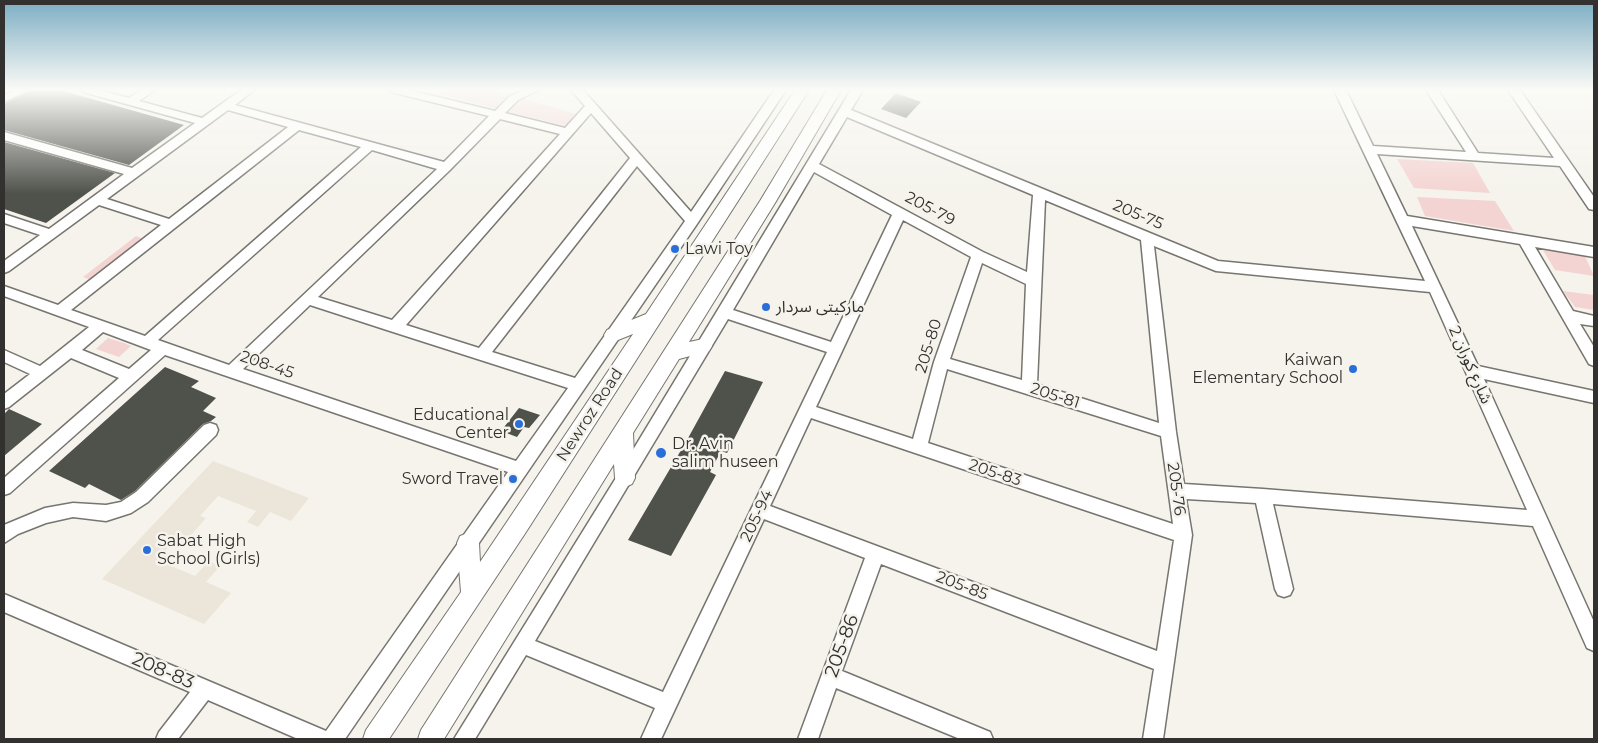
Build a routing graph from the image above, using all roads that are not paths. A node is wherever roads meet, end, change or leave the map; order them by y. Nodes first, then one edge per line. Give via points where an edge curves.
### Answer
1 (199, 125) edge
2 (292, 125) edge
3 (487, 125) edge
4 (539, 125) edge
5 (574, 125) edge
6 (608, 125) edge
7 (757, 125) edge
8 (779, 125) edge
9 (813, 125) edge
10 (835, 125) edge
11 (876, 125) edge
12 (1357, 125) edge
13 (1454, 125) edge
14 (1538, 125) edge
15 (297, 126) junction
16 (568, 132) junction
17 (4, 136) edge
18 (370, 146) junction
19 (1370, 150) junction
20 (1475, 157) junction
21 (637, 158) junction
22 (1564, 162) junction
23 (812, 166) junction
24 (446, 167) junction
25 (134, 173) junction
26 (1039, 192) junction
27 (1590, 193) edge
28 (98, 200) junction
29 (1594, 206) edge
30 (900, 212) junction
31 (4, 218) edge
32 (1403, 220) junction
33 (692, 221) junction
34 (171, 224) junction
35 (51, 234) junction
36 (1147, 238) junction
37 (1524, 241) junction
38 (1594, 252) edge
39 (978, 255) junction
40 (4, 268) edge
41 (1032, 281) junction
42 (1435, 287) junction
43 (8, 297) edge
44 (308, 299) junction
45 (60, 311) junction
46 (723, 312) junction
47 (1569, 316) junction
48 (654, 318) junction
49 (1594, 321) edge
50 (101, 326) junction
51 (394, 327) junction
52 (613, 335) junction
53 (147, 342) junction
54 (702, 346) junction
55 (163, 348) junction
56 (836, 348) junction
57 (70, 351) junction
58 (673, 353) junction
59 (482, 354) junction
60 (4, 356) edge
61 (1594, 360) edge
62 (941, 362) junction
63 (232, 371) junction
64 (1472, 371) junction
65 (42, 373) junction
66 (131, 376) junction
67 (578, 385) junction
68 (1029, 388) junction
69 (1594, 397) edge
70 (4, 403) edge
71 (807, 410) junction
72 (210, 430) dead end
73 (1168, 432) junction
74 (623, 433) junction
75 (919, 448) junction
76 (519, 469) junction
77 (625, 478) junction
78 (4, 488) edge
79 (1176, 491) junction
80 (1262, 496) junction
81 (760, 510) junction
82 (1539, 519) junction
83 (4, 535) edge
84 (1183, 535) junction
85 (468, 543) junction
86 (876, 553) junction
87 (1284, 589) dead end
88 (472, 594) junction
89 (4, 603) edge
90 (1594, 642) edge
91 (523, 645) junction
92 (1164, 663) junction
93 (831, 676) junction
94 (205, 689) junction
95 (668, 704) junction
96 (166, 739) edge
97 (322, 739) edge
98 (333, 739) edge
99 (375, 739) edge
100 (430, 739) edge
101 (464, 739) edge
102 (651, 739) edge
103 (808, 739) edge
104 (983, 739) edge
105 (1153, 739) edge

1 - 25 street
2 - 15 street
3 - 24 street
4 - 16 street
5 - 16 street
6 - 21 street
7 - 33 street
8 - 48 main road, Newroz Road
9 - 58 main road
10 - 23 street
11 - 26 street, 205-75
12 - 19 street, شارع كوران 2
13 - 20 street
14 - 22 street
15 - 18 street
15 - 34 street
16 - 51 street
17 - 25 street
18 - 24 street
18 - 53 street
19 - 20 street
19 - 32 street, شارع كوران 2
20 - 22 street
21 - 33 street
21 - 59 street
22 - 27 street
23 - 30 street, 205-79
23 - 46 street
24 - 44 street
25 - 28 street
26 - 36 street, 205-75
26 - 41 street
27 - 29 street
28 - 34 street
28 - 35 street
30 - 39 street, 205-79
30 - 56 street, 205-94
31 - 35 street
32 - 37 street
32 - 42 street, شارع كوران 2
33 - 52 street
34 - 45 street
35 - 40 street
36 - 42 street, 205-75 via 1216,266
36 - 73 street, 205-76
37 - 38 street
37 - 47 street
39 - 41 street, 205-79
39 - 62 street, 205-80
41 - 68 street
42 - 64 street, شارع كوران 2
43 - 45 street, 208-45
44 - 51 street
44 - 63 street
45 - 50 street, 208-45
46 - 54 street
46 - 56 street
47 - 49 street
47 - 61 street
48 - 52 main road
48 - 88 main road, Newroz Road
50 - 53 street, 208-45
50 - 57 street
51 - 59 street
52 - 67 street
53 - 55 street, 208-45
54 - 58 main road
54 - 77 street
55 - 63 street, 208-45
55 - 66 street
56 - 71 street, 205-94
57 - 65 street
57 - 66 street
58 - 74 main road
59 - 67 street
60 - 65 street
62 - 68 street, 205-81
62 - 75 street, 205-80
63 - 76 street, 208-45
64 - 69 street
64 - 82 street, شارع كوران 2
65 - 70 street
66 - 78 street
67 - 76 street
68 - 73 street, 205-81
71 - 75 street, 205-83
71 - 81 street, 205-94
72 - 83 street via 142,496 125,508 106,513 73,510 54,514
73 - 79 street, 205-76
74 - 77 main road
74 - 100 main road
75 - 84 street, 205-83
76 - 85 street
77 - 91 street
79 - 80 street
79 - 84 street, 205-76
80 - 82 street
80 - 87 street
81 - 86 street, 205-85
81 - 95 street, 205-94
82 - 90 street, شارع كوران 2
84 - 92 street, 205-76
85 - 88 main road
85 - 98 street
86 - 92 street, 205-85
86 - 93 street, 205-86
88 - 99 main road, Newroz Road
89 - 94 street, 208-83
91 - 95 street
91 - 101 street
92 - 105 street, 205-76
93 - 103 street, 205-86
93 - 104 street
94 - 96 street
94 - 97 street, 208-83
95 - 102 street, 205-94

